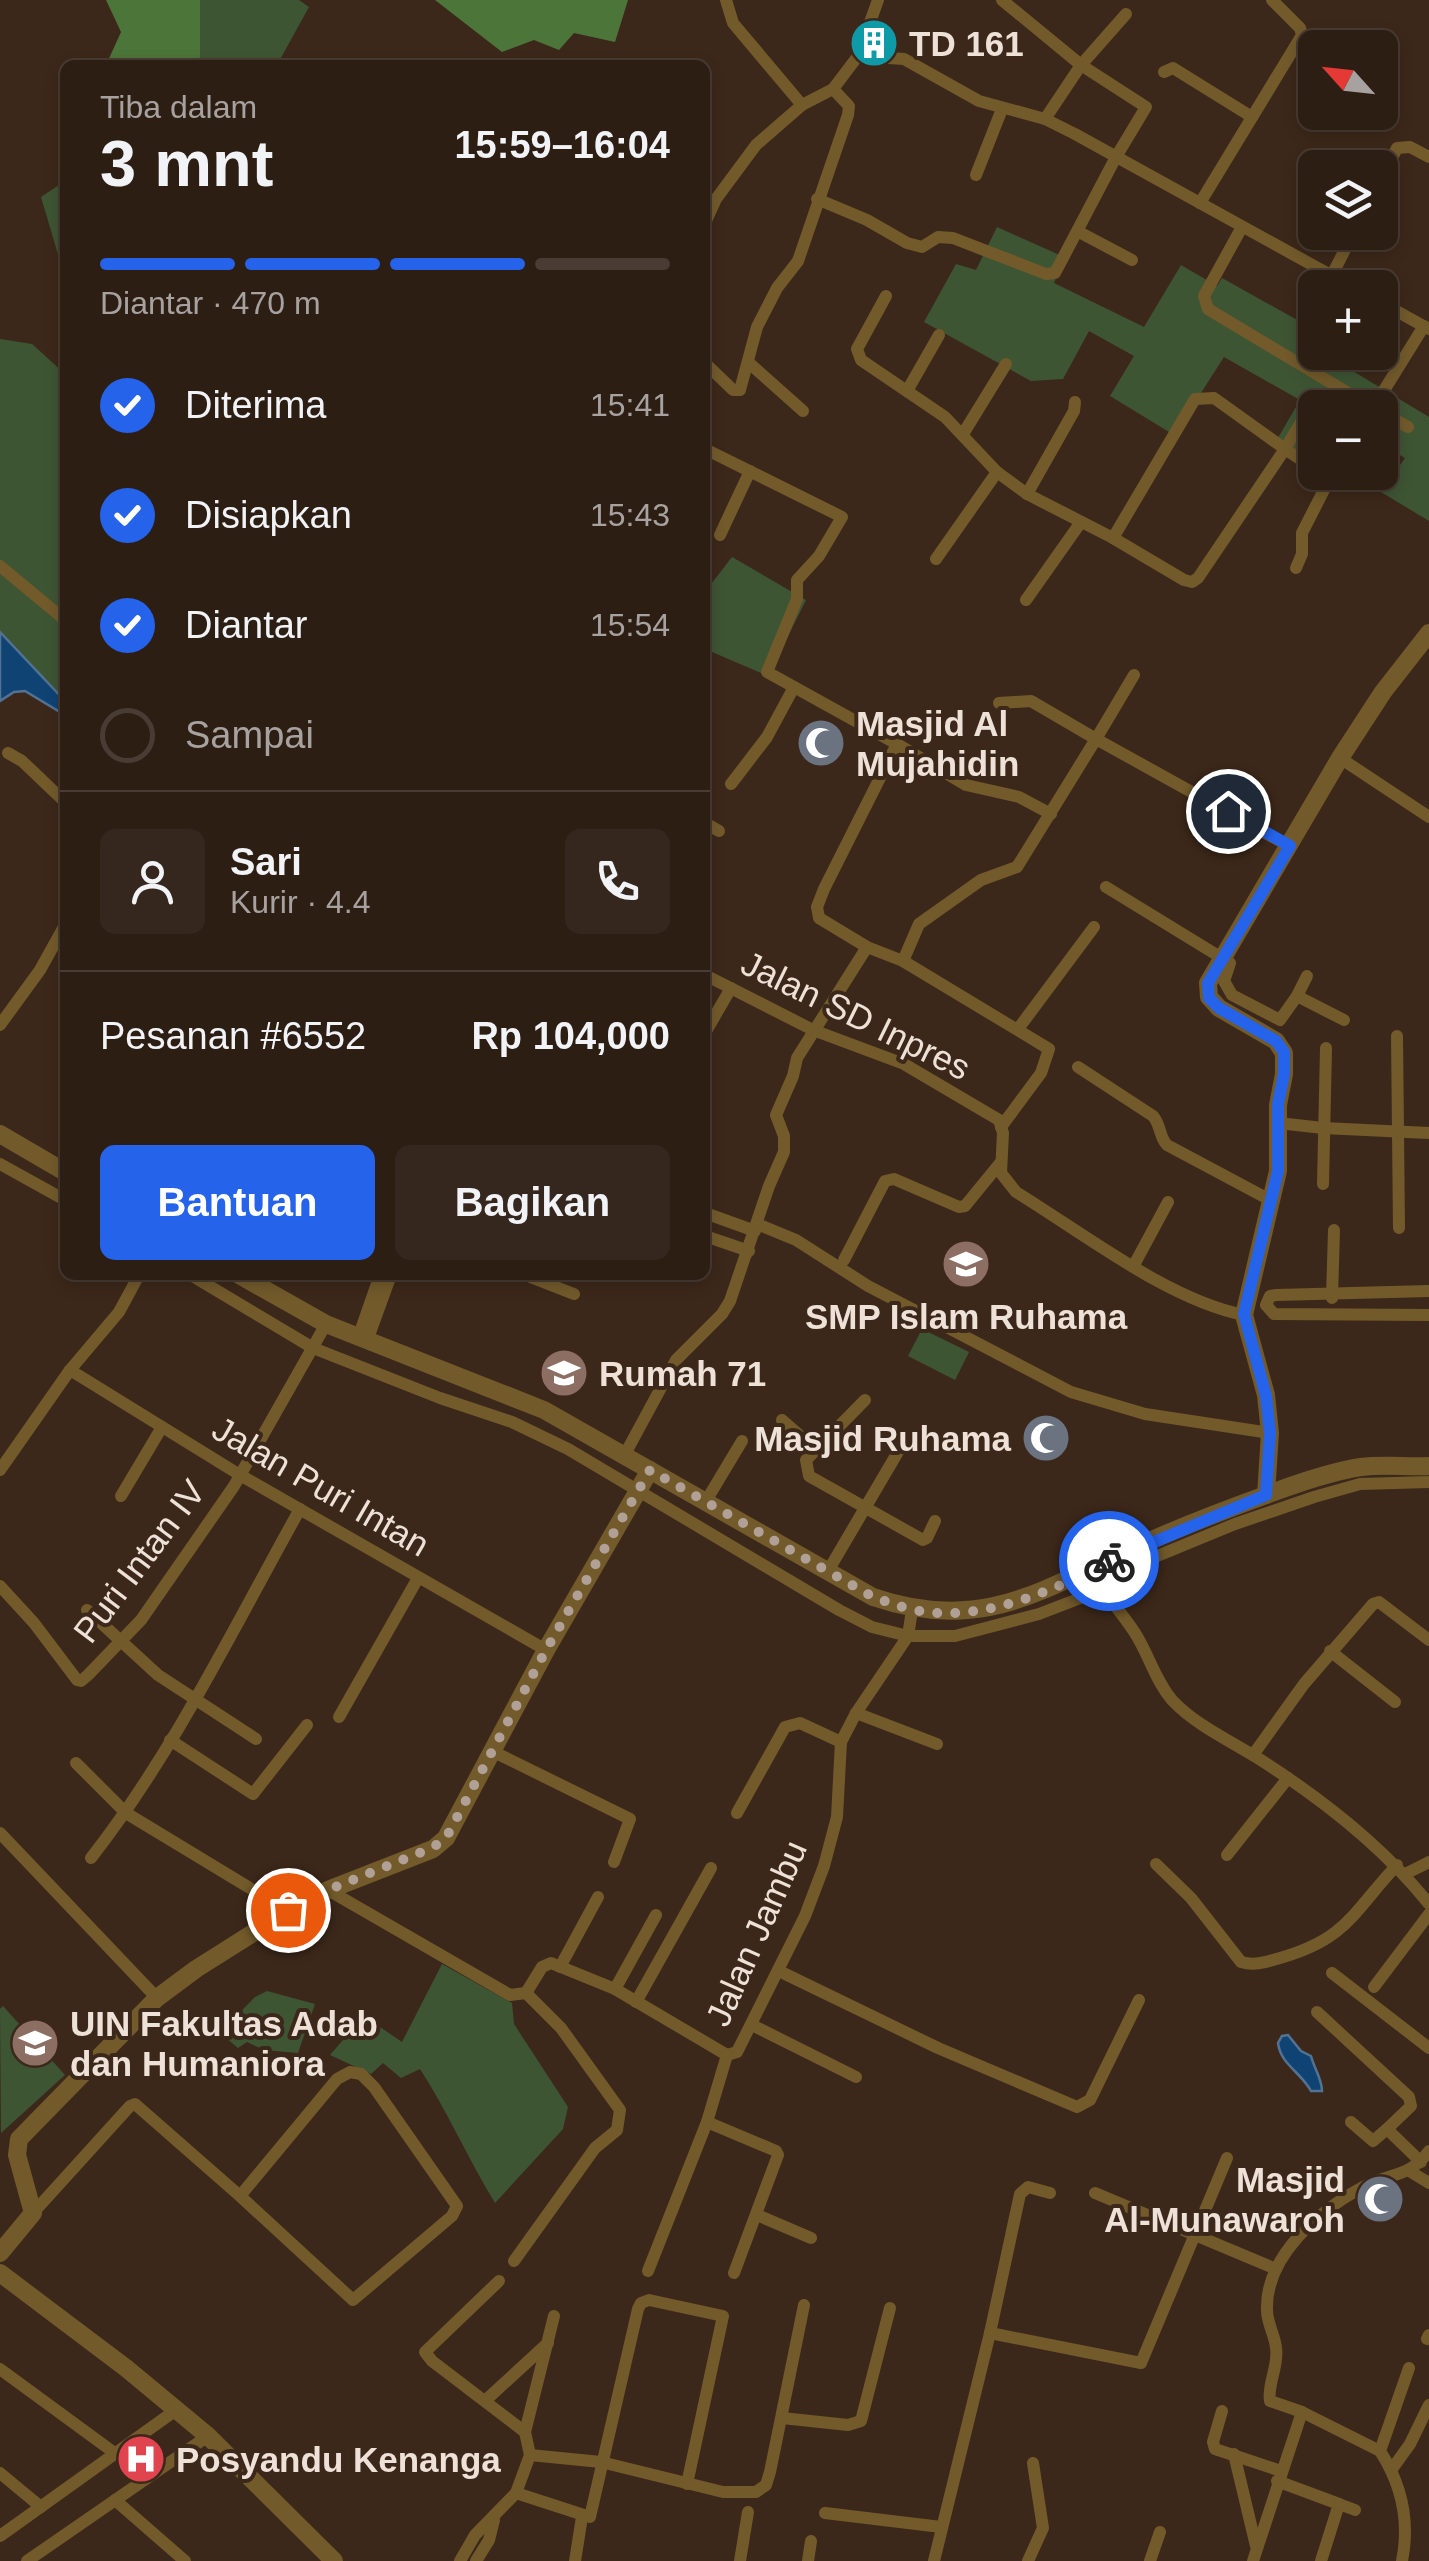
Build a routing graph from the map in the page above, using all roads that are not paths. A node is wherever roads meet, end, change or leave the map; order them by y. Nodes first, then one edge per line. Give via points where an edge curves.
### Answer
1 (726, 0) edge
2 (878, 0) edge
3 (1002, 0) edge
4 (1272, 0) edge
5 (1126, 14) dead end
6 (858, 56) junction
7 (1081, 65) junction
8 (1164, 72) dead end
9 (833, 89) junction
10 (802, 106) junction
11 (1002, 109) junction
12 (1252, 116) junction
13 (1045, 119) junction
14 (1397, 150) edge
15 (1116, 157) junction
16 (1429, 157) edge
17 (976, 174) dead end
18 (710, 194) edge
19 (716, 199) junction
20 (817, 199) junction
21 (1200, 204) junction
22 (710, 212) edge
23 (1242, 227) junction
24 (1079, 232) junction
25 (1132, 260) dead end
26 (1323, 270) edge
27 (886, 296) dead end
28 (1398, 312) edge
29 (1426, 327) edge
30 (939, 335) dead end
31 (748, 362) junction
32 (1006, 364) dead end
33 (710, 367) edge
34 (1345, 390) edge
35 (1386, 390) edge
36 (908, 391) junction
37 (1075, 402) dead end
38 (804, 411) dead end
39 (1398, 421) edge
40 (1408, 427) dead end
41 (1298, 428) edge
42 (962, 434) junction
43 (1284, 448) junction
44 (710, 451) edge
45 (1298, 457) edge
46 (750, 471) junction
47 (997, 472) junction
48 (1318, 490) edge
49 (1027, 494) junction
50 (1082, 522) junction
51 (720, 536) dead end
52 (1113, 538) junction
53 (936, 560) dead end
54 (0, 566) edge
55 (1296, 568) dead end
56 (1026, 600) dead end
57 (60, 616) edge
58 (1429, 633) edge
59 (1134, 675) dead end
60 (794, 687) junction
61 (999, 703) dead end
62 (1096, 739) junction
63 (898, 744) junction
64 (8, 754) dead end
65 (1340, 758) junction
66 (731, 784) dead end
67 (60, 797) edge
68 (1050, 814) junction
69 (1429, 816) edge
70 (710, 826) edge
71 (719, 831) dead end
72 (1290, 846) junction
73 (1106, 886) dead end
74 (1094, 927) dead end
75 (60, 934) edge
76 (867, 947) junction
77 (1221, 957) junction
78 (903, 960) junction
79 (1307, 976) dead end
80 (710, 977) edge
81 (731, 988) junction
82 (1296, 996) junction
83 (1344, 1020) dead end
84 (710, 1024) edge
85 (0, 1025) edge
86 (813, 1030) junction
87 (1018, 1030) junction
88 (1397, 1036) dead end
89 (1326, 1048) dead end
90 (1078, 1067) dead end
91 (1278, 1123) junction
92 (1001, 1128) junction
93 (1323, 1128) junction
94 (1398, 1132) junction
95 (1429, 1133) edge
96 (0, 1134) edge
97 (1002, 1160) junction
98 (0, 1164) edge
99 (60, 1169) edge
100 (1322, 1184) dead end
101 (60, 1197) edge
102 (1272, 1201) junction
103 (1168, 1202) dead end
104 (710, 1214) edge
105 (756, 1228) junction
106 (1399, 1228) dead end
107 (1334, 1230) dead end
108 (710, 1238) edge
109 (749, 1250) junction
110 (844, 1260) dead end
111 (1134, 1265) junction
112 (136, 1280) edge
113 (199, 1280) edge
114 (244, 1280) edge
115 (246, 1280) edge
116 (384, 1280) edge
117 (539, 1280) edge
118 (1429, 1291) edge
119 (1332, 1293) junction
120 (574, 1294) dead end
121 (240, 1304) junction
122 (1244, 1314) junction
123 (1332, 1314) junction
124 (1429, 1315) edge
125 (326, 1324) junction
126 (362, 1339) junction
127 (313, 1348) junction
128 (70, 1370) junction
129 (449, 1376) junction
130 (440, 1398) junction
131 (866, 1400) dead end
132 (782, 1420) dead end
133 (162, 1427) junction
134 (1270, 1433) junction
135 (905, 1440) dead end
136 (742, 1441) dead end
137 (815, 1449) junction
138 (624, 1456) junction
139 (1429, 1466) edge
140 (0, 1470) edge
141 (240, 1474) junction
142 (644, 1481) junction
143 (1429, 1482) edge
144 (1266, 1495) junction
145 (121, 1496) dead end
146 (706, 1501) junction
147 (300, 1509) junction
148 (865, 1510) junction
149 (934, 1521) dead end
150 (828, 1572) junction
151 (418, 1578) junction
152 (1097, 1580) junction
153 (0, 1586) edge
154 (87, 1610) dead end
155 (955, 1612) junction
156 (910, 1624) junction
157 (955, 1636) junction
158 (1429, 1640) edge
159 (121, 1641) junction
160 (546, 1650) junction
161 (1330, 1651) junction
162 (194, 1699) junction
163 (1395, 1702) dead end
164 (856, 1713) junction
165 (339, 1716) dead end
166 (307, 1725) dead end
167 (256, 1738) dead end
168 (170, 1740) junction
169 (841, 1742) junction
170 (937, 1744) dead end
171 (494, 1752) junction
172 (1253, 1754) junction
173 (76, 1763) dead end
174 (1288, 1778) junction
175 (737, 1813) dead end
176 (126, 1814) junction
177 (0, 1833) edge
178 (1227, 1855) dead end
179 (91, 1858) dead end
180 (614, 1862) dead end
181 (1429, 1862) edge
182 (1156, 1864) dead end
183 (710, 1868) dead end
184 (1401, 1869) junction
185 (328, 1890) junction
186 (598, 1897) dead end
187 (1429, 1904) edge
188 (288, 1910) junction
189 (1429, 1914) edge
190 (656, 1915) dead end
191 (560, 1967) junction
192 (779, 1971) junction
193 (1332, 1973) dead end
194 (1374, 1987) dead end
195 (615, 1990) junction
196 (526, 1994) junction
197 (158, 1998) junction
198 (1139, 2000) dead end
199 (636, 2002) junction
200 (1317, 2012) dead end
201 (752, 2026) junction
202 (1429, 2048) edge
203 (727, 2055) junction
204 (856, 2078) dead end
205 (706, 2122) junction
206 (1350, 2122) dead end
207 (1387, 2129) junction
208 (1227, 2158) dead end
209 (1420, 2162) edge
210 (1429, 2182) edge
211 (1050, 2193) dead end
212 (1095, 2193) dead end
213 (240, 2196) junction
214 (34, 2208) junction
215 (757, 2215) junction
216 (1197, 2235) junction
217 (812, 2238) dead end
218 (3, 2247) edge
219 (514, 2261) dead end
220 (1276, 2269) junction
221 (648, 2271) dead end
222 (0, 2273) edge
223 (734, 2273) dead end
224 (499, 2281) dead end
225 (804, 2306) dead end
226 (890, 2308) dead end
227 (554, 2316) dead end
228 (990, 2333) junction
229 (550, 2341) junction
230 (1409, 2368) dead end
231 (0, 2369) edge
232 (486, 2400) junction
233 (1429, 2405) edge
234 (176, 2410) junction
235 (1222, 2411) dead end
236 (1302, 2412) junction
237 (782, 2418) junction
238 (525, 2432) junction
239 (208, 2436) junction
240 (1380, 2451) junction
241 (116, 2454) junction
242 (1234, 2454) junction
243 (530, 2455) junction
244 (602, 2462) junction
245 (1034, 2463) dead end
246 (1392, 2469) junction
247 (0, 2473) edge
248 (1279, 2476) junction
249 (687, 2484) junction
250 (516, 2493) junction
251 (115, 2500) junction
252 (1339, 2504) junction
253 (41, 2507) junction
254 (1354, 2510) dead end
255 (748, 2512) dead end
256 (824, 2513) dead end
257 (582, 2516) junction
258 (495, 2518) junction
259 (941, 2526) junction
260 (1160, 2532) dead end
261 (0, 2536) edge
262 (811, 2541) dead end
263 (1256, 2546) junction
264 (27, 2561) edge
265 (186, 2561) edge
266 (334, 2561) edge
267 (460, 2561) edge
268 (476, 2561) edge
269 (575, 2561) edge
270 (740, 2561) edge
271 (808, 2561) edge
272 (934, 2561) edge
273 (1028, 2561) edge
274 (1150, 2561) edge
275 (1253, 2561) edge
276 (1321, 2561) edge
277 (1402, 2561) edge

1 - 10 street via 733,23
2 - 6 street
3 - 7 street
4 - 12 street via 1302,35
5 - 7 street
6 - 9 street
6 - 11 street via 904,59
7 - 13 street
7 - 15 street via 1146,107
8 - 12 street via 1173,68
9 - 10 street
9 - 20 street via 849,106
10 - 19 street via 756,144
11 - 13 street
11 - 17 street
12 - 21 street
13 - 15 street
14 - 16 street via 1410,147
15 - 21 street
15 - 24 street
18 - 19 street
19 - 22 street
20 - 24 street via 907,243 960,240 1050,275
20 - 31 street via 798,261 765,308
21 - 23 street
23 - 26 street
23 - 34 street via 1204,296 1208,308
24 - 25 street
27 - 36 street via 857,353
28 - 29 street
29 - 35 street
30 - 36 street
31 - 33 street via 738,391
31 - 38 street
32 - 42 street
36 - 42 street
37 - 49 street
39 - 40 street
41 - 43 street
42 - 47 street
43 - 45 street
43 - 52 street via 1192,582
43 - 52 street via 1214,398 1195,399
44 - 46 street
46 - 51 street
46 - 60 street via 842,517 797,580 797,599 768,666 768,673
47 - 49 street
47 - 53 street
48 - 55 street
49 - 50 street
50 - 52 street
50 - 56 street
54 - 57 street
58 - 65 street
59 - 62 street
60 - 63 street
60 - 66 street
61 - 62 street via 1032,701
62 - 68 street
62 - 72 street
63 - 68 street via 966,785 1019,797
63 - 76 street via 816,907 819,918
64 - 67 street
65 - 69 street
65 - 72 street
68 - 78 street via 1017,867 981,880 919,924
70 - 71 street
72 - 77 street
73 - 77 street
74 - 87 street
75 - 85 street
76 - 78 street
76 - 86 street
77 - 82 street via 1230,963 1224,982 1232,996 1274,1018 1284,1018
77 - 91 street via 1208,983 1209,998 1284,1052
78 - 87 street
79 - 82 street
80 - 81 street, Jalan SD Inpres
81 - 84 street
81 - 86 street, Jalan SD Inpres
82 - 83 street
86 - 92 street, Jalan SD Inpres via 904,1064 998,1120
86 - 105 street via 777,1109 784,1152
87 - 92 street via 1050,1049 1041,1073
88 - 94 street
89 - 93 street
90 - 102 street via 1153,1116 1167,1145
91 - 93 street
91 - 102 street
92 - 97 street
93 - 94 street
93 - 100 street
94 - 95 street
94 - 106 street
96 - 99 street
97 - 110 street via 965,1206 885,1182
97 - 111 street via 1001,1173 1016,1192
98 - 101 street
102 - 122 street
103 - 111 street
104 - 105 street
105 - 109 street
105 - 134 street via 796,1240 868,1286 1071,1392 1145,1414
107 - 119 street
108 - 109 street
109 - 138 street via 730,1301 676,1360
111 - 122 street via 1184,1294
112 - 128 street via 119,1312
113 - 121 street
114 - 121 street
115 - 125 street
116 - 126 street
117 - 120 street
118 - 119 street
119 - 123 street
119 - 123 street via 1270,1296 1266,1305 1274,1314
121 - 127 street
122 - 134 street
123 - 124 street
125 - 126 street
125 - 127 street, Puri Intan IV
126 - 129 street
127 - 130 street
127 - 141 street, Puri Intan IV
128 - 133 street, Jalan Puri Intan
128 - 140 street
129 - 130 street
129 - 138 street via 544,1410
130 - 142 street
131 - 137 street
132 - 137 street
133 - 141 street, Jalan Puri Intan
133 - 145 street
134 - 144 street
135 - 148 street
136 - 146 street
137 - 148 street via 806,1460 809,1476
138 - 142 street
139 - 144 street via 1361,1467
141 - 147 street, Jalan Puri Intan
141 - 159 street, Puri Intan IV
142 - 146 street
142 - 156 street via 839,1610 872,1627
142 - 160 street
143 - 152 street via 1360,1484 1314,1497
144 - 152 street via 1125,1552
146 - 150 street
147 - 151 street, Jalan Puri Intan
147 - 162 street
148 - 149 street via 923,1540
148 - 150 street
150 - 156 street
151 - 160 street, Jalan Puri Intan
151 - 165 street
152 - 155 street
152 - 157 street via 1038,1614
152 - 172 street via 1175,1703
153 - 159 street, Puri Intan IV via 81,1681
154 - 159 street
155 - 156 street
155 - 157 street
156 - 157 street
156 - 164 street, Jalan Jambu
158 - 161 street via 1376,1603
159 - 162 street
160 - 171 street
161 - 163 street
161 - 172 street
162 - 167 street
162 - 168 street
164 - 169 street, Jalan Jambu
164 - 170 street
166 - 168 street via 253,1794
168 - 176 street
169 - 175 street via 800,1723 785,1727
169 - 192 street, Jalan Jambu via 837,1817 824,1866
171 - 180 street via 630,1819
171 - 185 street via 439,1844
172 - 174 street
173 - 176 street
174 - 178 street
174 - 184 street
176 - 179 street
176 - 188 street
177 - 197 street
181 - 184 street
182 - 184 street via 1192,1898 1240,1962 1256,1964 1328,1940
183 - 199 street
184 - 187 street
185 - 188 street
185 - 196 street via 510,1995
186 - 191 street
188 - 197 street
189 - 194 street
190 - 195 street
191 - 195 street
191 - 196 street via 542,1966
192 - 198 street via 1078,2107 1090,2100
192 - 201 street, Jalan Jambu
193 - 202 street
195 - 199 street
196 - 219 street via 560,2028 622,2117
197 - 214 street via 19,2139 17,2155
199 - 203 street
200 - 207 street via 1409,2097 1411,2106
201 - 203 street, Jalan Jambu via 737,2052
201 - 204 street
203 - 205 street
205 - 215 street via 776,2151
205 - 221 street
206 - 207 street via 1373,2141
207 - 209 street
208 - 216 street
209 - 210 street
209 - 220 street via 1340,2200 1310,2224
211 - 228 street via 1028,2187 1020,2194
212 - 216 street
213 - 213 street via 337,2079 350,2072 374,2087 457,2206 353,2300
213 - 214 street via 135,2104
214 - 218 street
215 - 217 street
215 - 223 street
216 - 220 street
216 - 228 street via 1141,2363
220 - 236 street via 1266,2311 1276,2346 1268,2397
222 - 234 street
224 - 232 street via 425,2352
225 - 237 street
226 - 237 street via 861,2421
227 - 229 street
228 - 259 street
229 - 232 street
229 - 238 street
230 - 240 street
231 - 241 street
232 - 238 street
233 - 246 street
234 - 239 street
234 - 241 street
235 - 242 street via 1213,2444
236 - 240 street
236 - 248 street
237 - 249 street via 766,2485 756,2492
238 - 243 street
239 - 251 street
239 - 266 street
240 - 246 street
241 - 253 street
242 - 248 street
242 - 263 street
243 - 244 street
243 - 250 street
244 - 249 street
244 - 249 street via 641,2303 718,2313 724,2322
244 - 257 street via 591,2515
245 - 273 street via 1043,2528
246 - 277 street via 1408,2528
247 - 253 street
248 - 252 street
248 - 263 street
250 - 257 street
250 - 258 street
251 - 264 street
251 - 265 street
252 - 254 street
252 - 276 street
253 - 261 street
255 - 270 street
256 - 259 street
257 - 269 street
258 - 267 street
258 - 268 street
259 - 272 street
260 - 274 street
262 - 271 street
263 - 275 street

